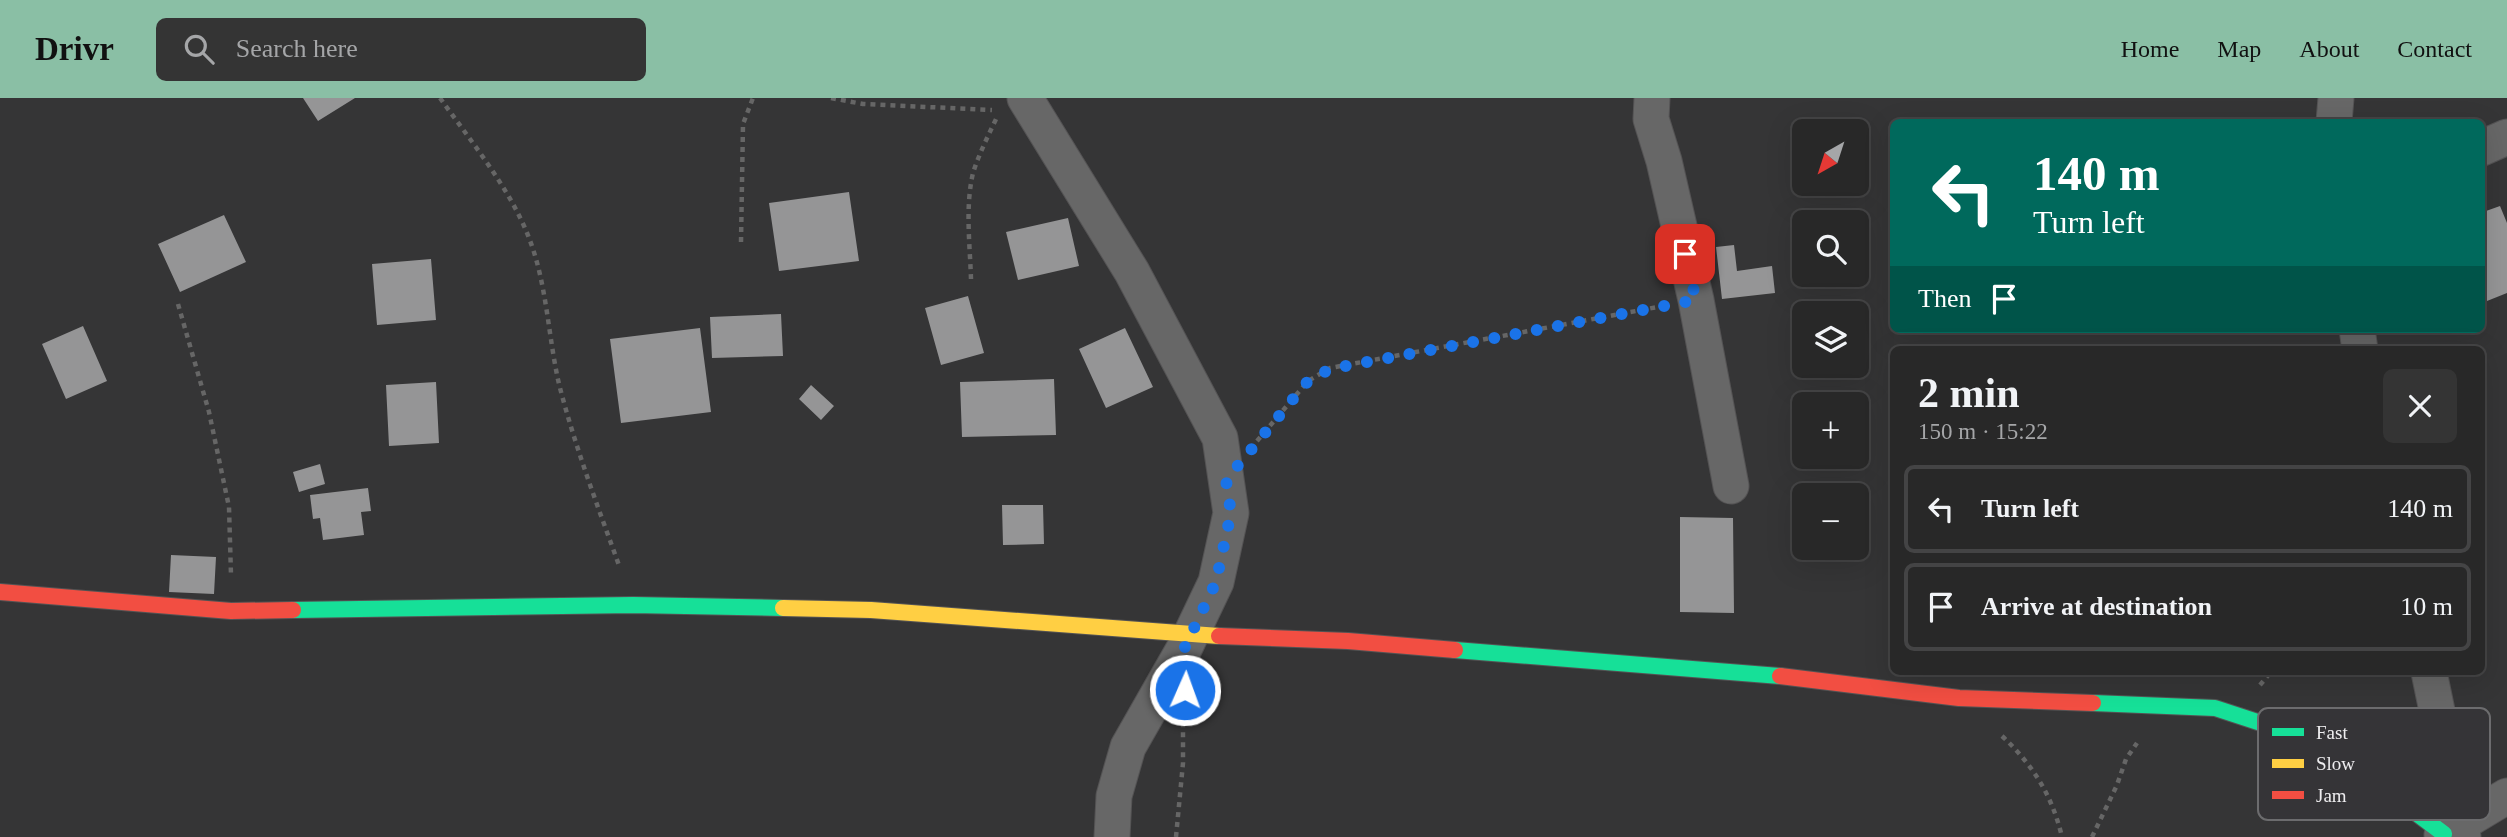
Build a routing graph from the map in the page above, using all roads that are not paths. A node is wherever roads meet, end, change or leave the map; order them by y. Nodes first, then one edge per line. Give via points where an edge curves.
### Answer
1 (1025, 98) edge
2 (1652, 98) edge
3 (2336, 98) edge
4 (2334, 119) edge
5 (2507, 137) edge
6 (2485, 147) edge
7 (1731, 486) dead end
8 (0, 592) edge
9 (1191, 635) junction
10 (2429, 675) edge
11 (2434, 708) edge
12 (2258, 722) edge
13 (2507, 796) edge
14 (2490, 807) edge
15 (2432, 820) edge
16 (2471, 820) edge
17 (2452, 833) edge
18 (1112, 837) edge

1 - 9 street via 1145,295 1220,438 1231,513 1216,582
2 - 7 street via 1651,120 1696,300
3 - 4 street
5 - 6 street
8 - 9 street via 231,611 633,605 871,610
9 - 12 street via 1348,641 1777,676 1959,698 2215,708
9 - 18 street via 1128,747 1114,796
10 - 11 street
13 - 14 street
15 - 17 street
16 - 17 street

